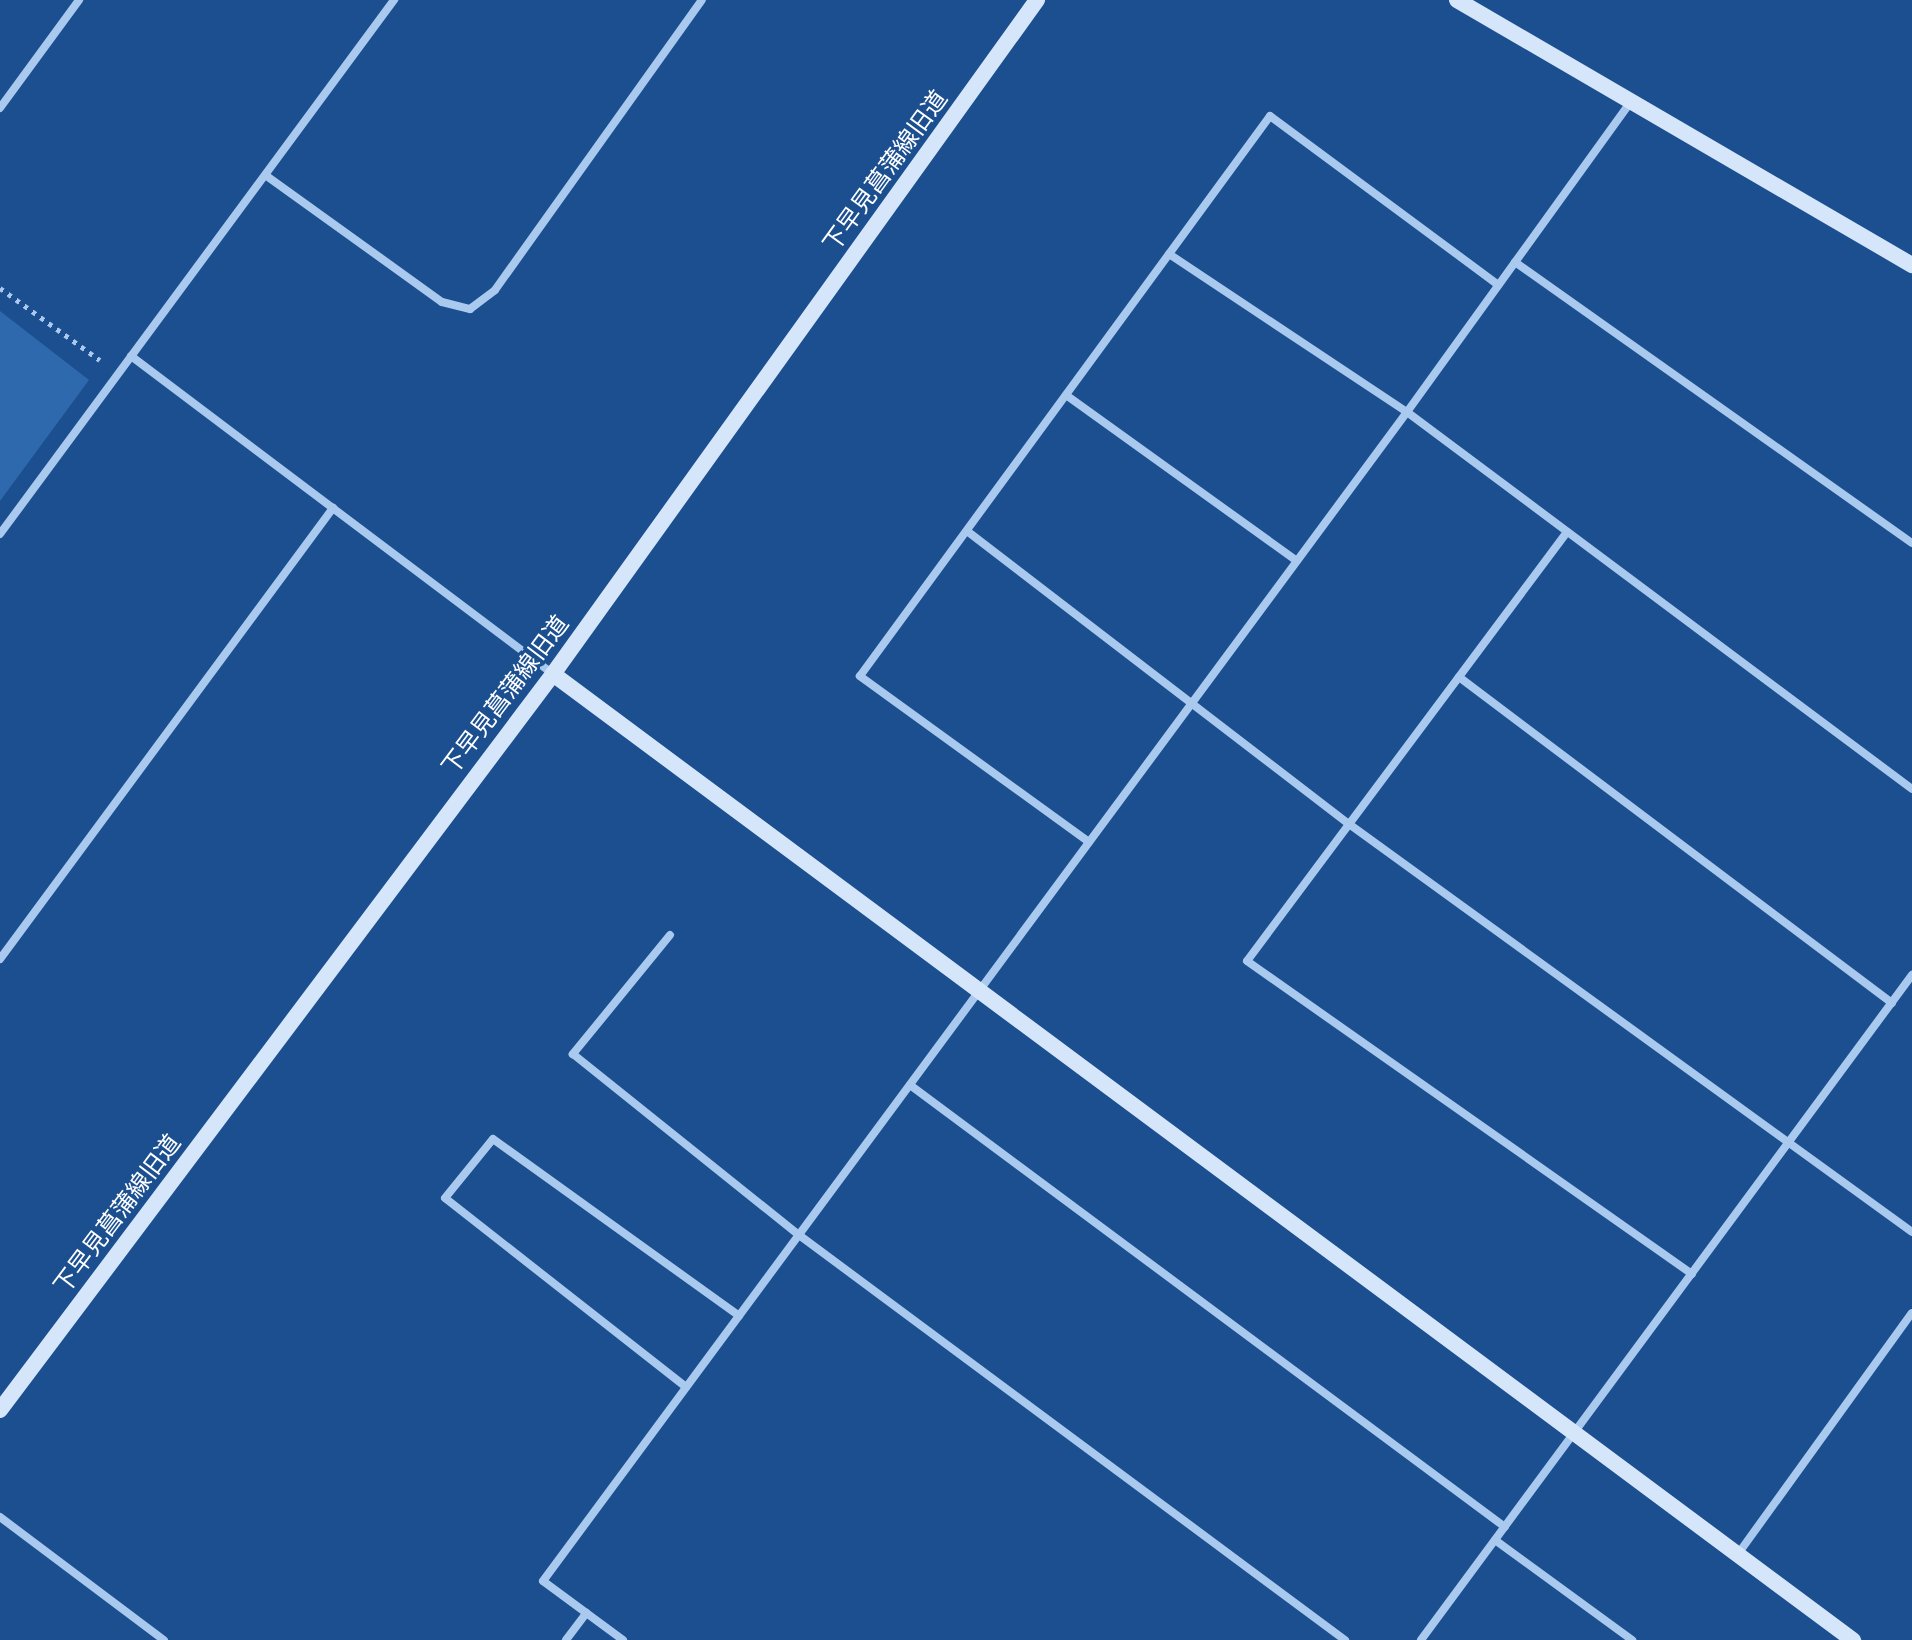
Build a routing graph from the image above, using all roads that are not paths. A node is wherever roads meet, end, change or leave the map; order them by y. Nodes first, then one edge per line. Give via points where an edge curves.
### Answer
1 (79, 0) edge
2 (394, 0) edge
3 (702, 0) edge
4 (1037, 0) edge
5 (1457, 0) edge
6 (1631, 101) junction
7 (0, 108) edge
8 (268, 177) junction
9 (1169, 254) junction
10 (1515, 262) junction
11 (1912, 265) edge
12 (1498, 285) junction
13 (131, 356) junction
14 (1066, 395) junction
15 (1407, 412) junction
16 (333, 508) junction
17 (967, 531) junction
18 (1567, 532) junction
19 (0, 534) edge
20 (1912, 543) edge
21 (1297, 561) junction
22 (553, 674) junction
23 (1459, 677) junction
24 (1192, 704) junction
25 (1912, 789) edge
26 (1349, 824) junction
27 (1089, 842) junction
28 (670, 935) dead end
29 (0, 959) edge
30 (1912, 975) edge
31 (977, 995) junction
32 (1892, 1003) junction
33 (910, 1085) junction
34 (1790, 1142) junction
35 (1912, 1232) edge
36 (799, 1235) junction
37 (1692, 1274) junction
38 (1912, 1313) edge
39 (739, 1316) junction
40 (686, 1387) junction
41 (0, 1410) edge
42 (1575, 1433) junction
43 (0, 1517) edge
44 (1505, 1527) junction
45 (1495, 1540) junction
46 (1738, 1554) junction
47 (586, 1613) junction
48 (164, 1640) edge
49 (566, 1640) edge
50 (623, 1640) edge
51 (1345, 1640) edge
52 (1421, 1640) edge
53 (1632, 1640) edge
54 (1853, 1640) edge

1 - 7 street
2 - 8 street
3 - 8 street via 495,290 470,309 442,302
4 - 22 street, 下早見菖蒲線旧道
5 - 6 street
6 - 10 street
6 - 11 street
8 - 13 street
9 - 12 street via 1270,116
9 - 14 street
9 - 15 street
10 - 12 street
10 - 20 street
12 - 15 street
13 - 16 street
13 - 19 street
14 - 17 street
14 - 21 street
15 - 18 street
15 - 21 street
16 - 22 street
16 - 29 street
17 - 24 street
17 - 27 street via 860,676
18 - 23 street
18 - 25 street
21 - 24 street
22 - 31 street
22 - 41 street, 下早見菖蒲線旧道
23 - 26 street
23 - 32 street
24 - 26 street
24 - 27 street
26 - 34 street
26 - 37 street via 1247,961
27 - 31 street
28 - 36 street via 573,1054
30 - 32 street
31 - 33 street
31 - 42 street
32 - 34 street
33 - 36 street
33 - 44 street
34 - 35 street
34 - 37 street
36 - 39 street
36 - 51 street
37 - 42 street
38 - 46 street
39 - 40 street
39 - 40 street via 493,1139 445,1198
40 - 47 street via 543,1581
42 - 44 street
42 - 46 street
43 - 48 street
44 - 45 street
45 - 52 street
45 - 53 street
46 - 54 street
47 - 49 street
47 - 50 street

